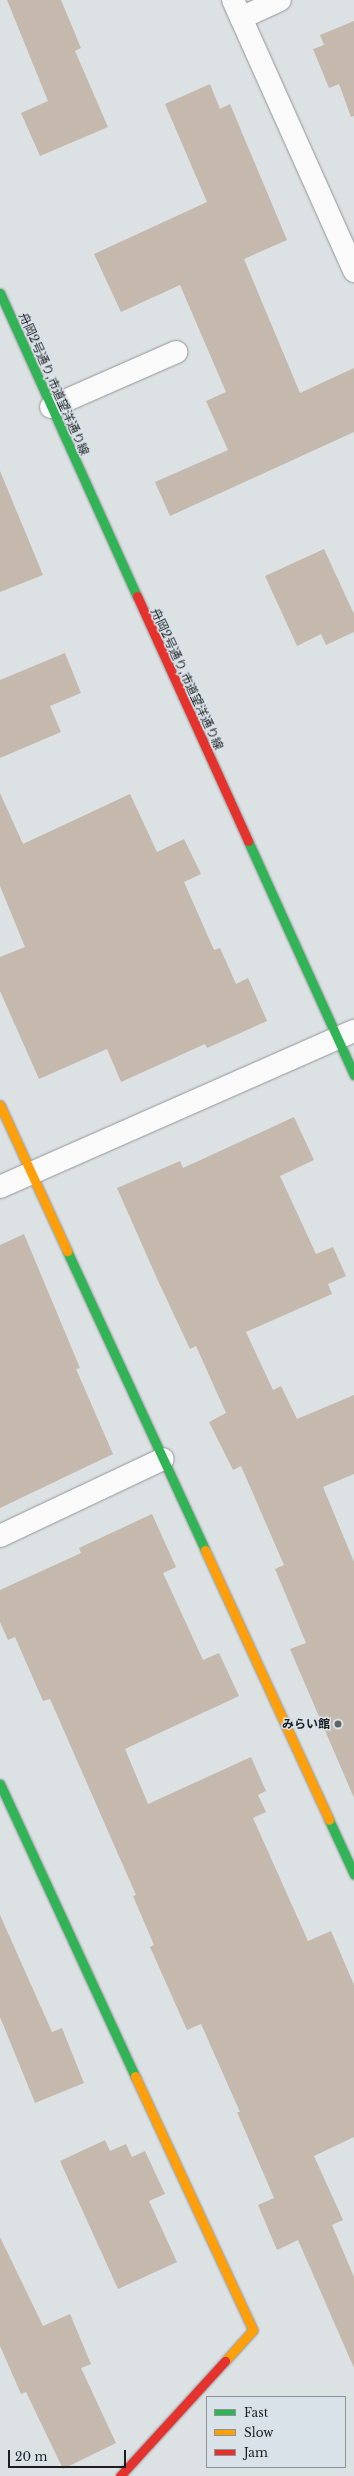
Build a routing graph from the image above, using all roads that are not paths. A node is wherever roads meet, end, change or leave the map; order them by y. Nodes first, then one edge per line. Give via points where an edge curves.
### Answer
1 (280, 0) edge
2 (237, 9) edge
3 (354, 271) edge
4 (0, 293) edge
5 (176, 352) dead end
6 (51, 408) junction
7 (346, 1035) edge
8 (354, 1075) edge
9 (0, 1105) edge
10 (31, 1173) junction
11 (0, 1187) edge
12 (163, 1459) junction
13 (0, 1536) edge
14 (0, 1784) edge
15 (353, 1868) edge
16 (120, 2476) edge

1 - 2 street
2 - 3 street
4 - 6 street, 舟岡2号通り,市道望洋通り線
5 - 6 street
6 - 7 street, 舟岡2号通り,市道望洋通り線
7 - 8 street, 舟岡2号通り,市道望洋通り線
7 - 10 street
9 - 10 street
10 - 11 street
10 - 12 street
12 - 13 street
12 - 15 street
14 - 16 street via 254,2330

